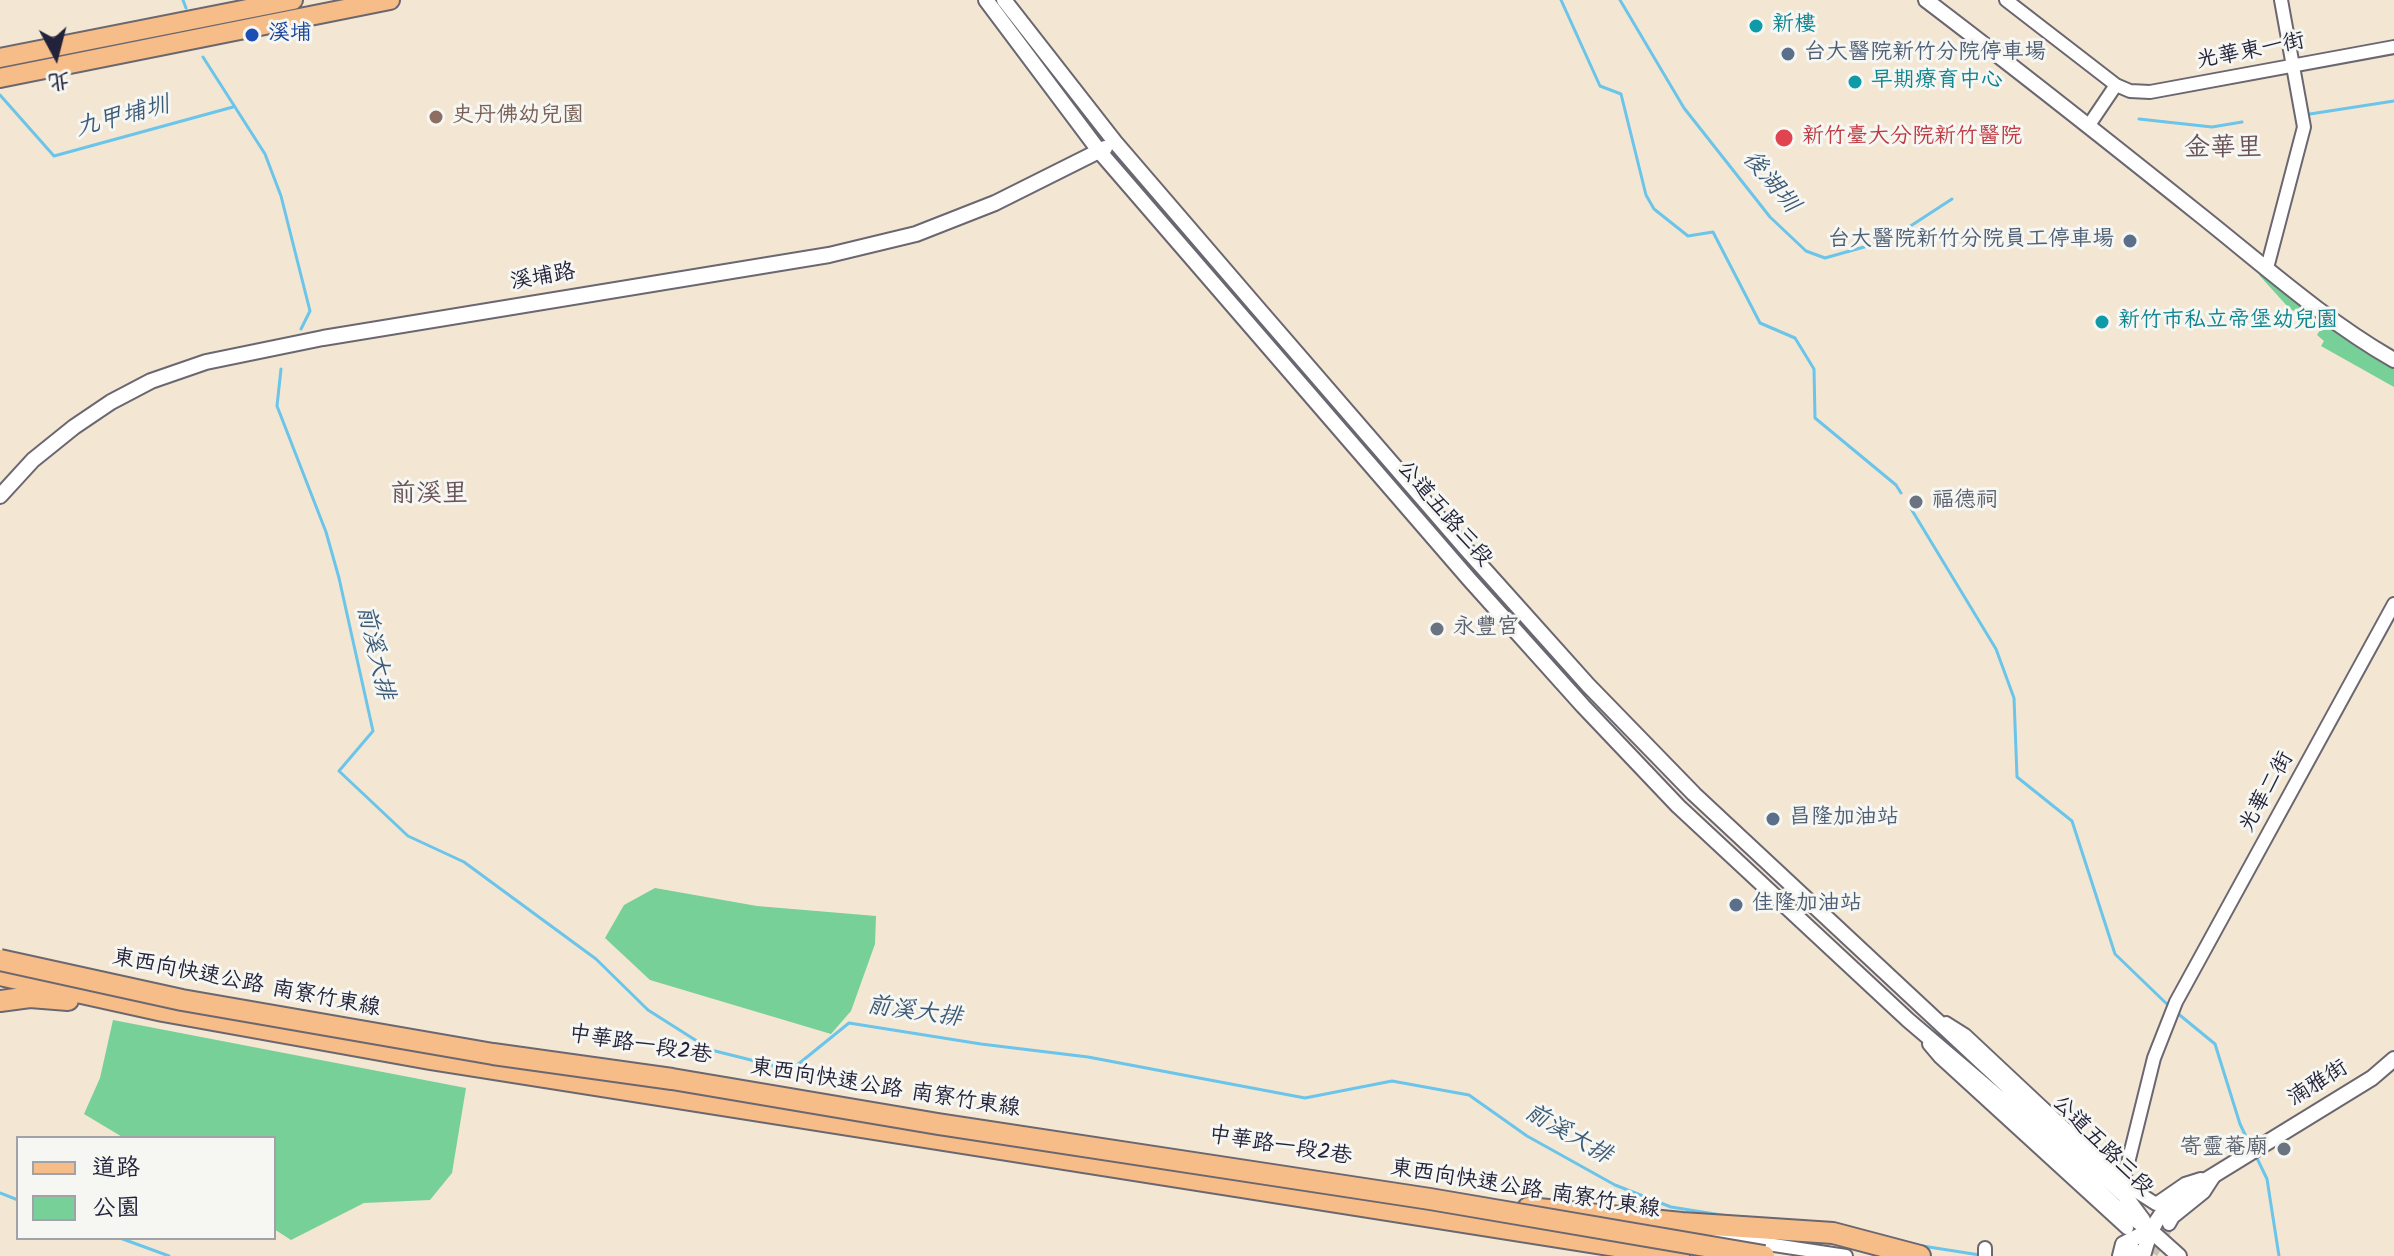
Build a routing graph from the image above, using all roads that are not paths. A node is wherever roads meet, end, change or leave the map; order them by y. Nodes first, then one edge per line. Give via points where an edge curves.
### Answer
1 (293, 0) edge
2 (390, 0) edge
3 (986, 0) edge
4 (1004, 0) edge
5 (1926, 0) edge
6 (2006, 0) edge
7 (2281, 0) edge
8 (2394, 47) edge
9 (0, 58) edge
10 (2294, 65) junction
11 (0, 78) edge
12 (2116, 85) junction
13 (2089, 125) junction
14 (1115, 142) junction
15 (1100, 152) junction
16 (2267, 268) junction
17 (2394, 360) edge
18 (0, 496) edge
19 (2394, 604) edge
20 (1782, 876) junction
21 (1769, 889) junction
22 (0, 952) edge
23 (0, 960) edge
24 (0, 975) edge
25 (0, 1001) edge
26 (1925, 1009) junction
27 (163, 1011) junction
28 (1908, 1020) junction
29 (2394, 1059) edge
30 (2215, 1175) junction
31 (2123, 1183) junction
32 (1465, 1199) junction
33 (1521, 1213) junction
34 (2169, 1224) tunnel mouth
35 (2127, 1228) dead end
36 (2150, 1230) junction
37 (1678, 1250) edge
38 (2137, 1253) edge
39 (1764, 1256) edge
40 (1846, 1256) edge
41 (1920, 1256) edge
42 (2179, 1256) edge

1 - 9 main road
2 - 11 main road
3 - 15 street, 公道五路三段
4 - 14 street, 公道五路三段
5 - 13 street
6 - 12 street
7 - 10 street
8 - 10 street, 光華東一街
10 - 12 street, 光華東一街 via 2150,92
10 - 16 street via 2304,127
12 - 13 street
13 - 16 street
14 - 15 street, 溪埔路
14 - 20 street, 公道五路三段 via 1568,662 1694,794
15 - 18 street, 溪埔路 via 916,234 829,255 206,362 111,402 33,460
15 - 21 street, 公道五路三段 via 1583,706 1678,806
16 - 17 street
19 - 31 street, 光華二街 via 2176,1002 2154,1058
20 - 21 street
20 - 26 street, 公道五路三段
21 - 28 street, 公道五路三段
22 - 32 street, 中華路一段2巷 via 188,992 473,1041
23 - 39 highway, 東西向快速公路 南寮竹東線, bridge via 182,1000 493,1054
24 - 27 highway, 東西向快速公路 南寮竹東線
25 - 27 highway via 30,997
26 - 31 street, 公道五路三段 via 1965,1035
26 - 36 street, 公道五路三段 via 2126,1197
27 - 37 highway, 東西向快速公路 南寮竹東線 via 445,1062
28 - 35 street, 公道五路三段 via 1940,1057
28 - 36 street, 公道五路三段 via 2115,1206
29 - 30 street, 湳雅街
30 - 31 street, 公道五路三段 via 2185,1184 2156,1204
30 - 34 street
30 - 36 street via 2162,1210
32 - 33 street, 中華路一段2巷
32 - 33 street, 中華路一段2巷 via 1483,1212
33 - 37 street, 中華路一段2巷
33 - 41 highway via 1602,1214 1833,1233
36 - 38 street
36 - 38 street
36 - 42 street
37 - 40 street, 中華路一段2巷 via 1708,1235

